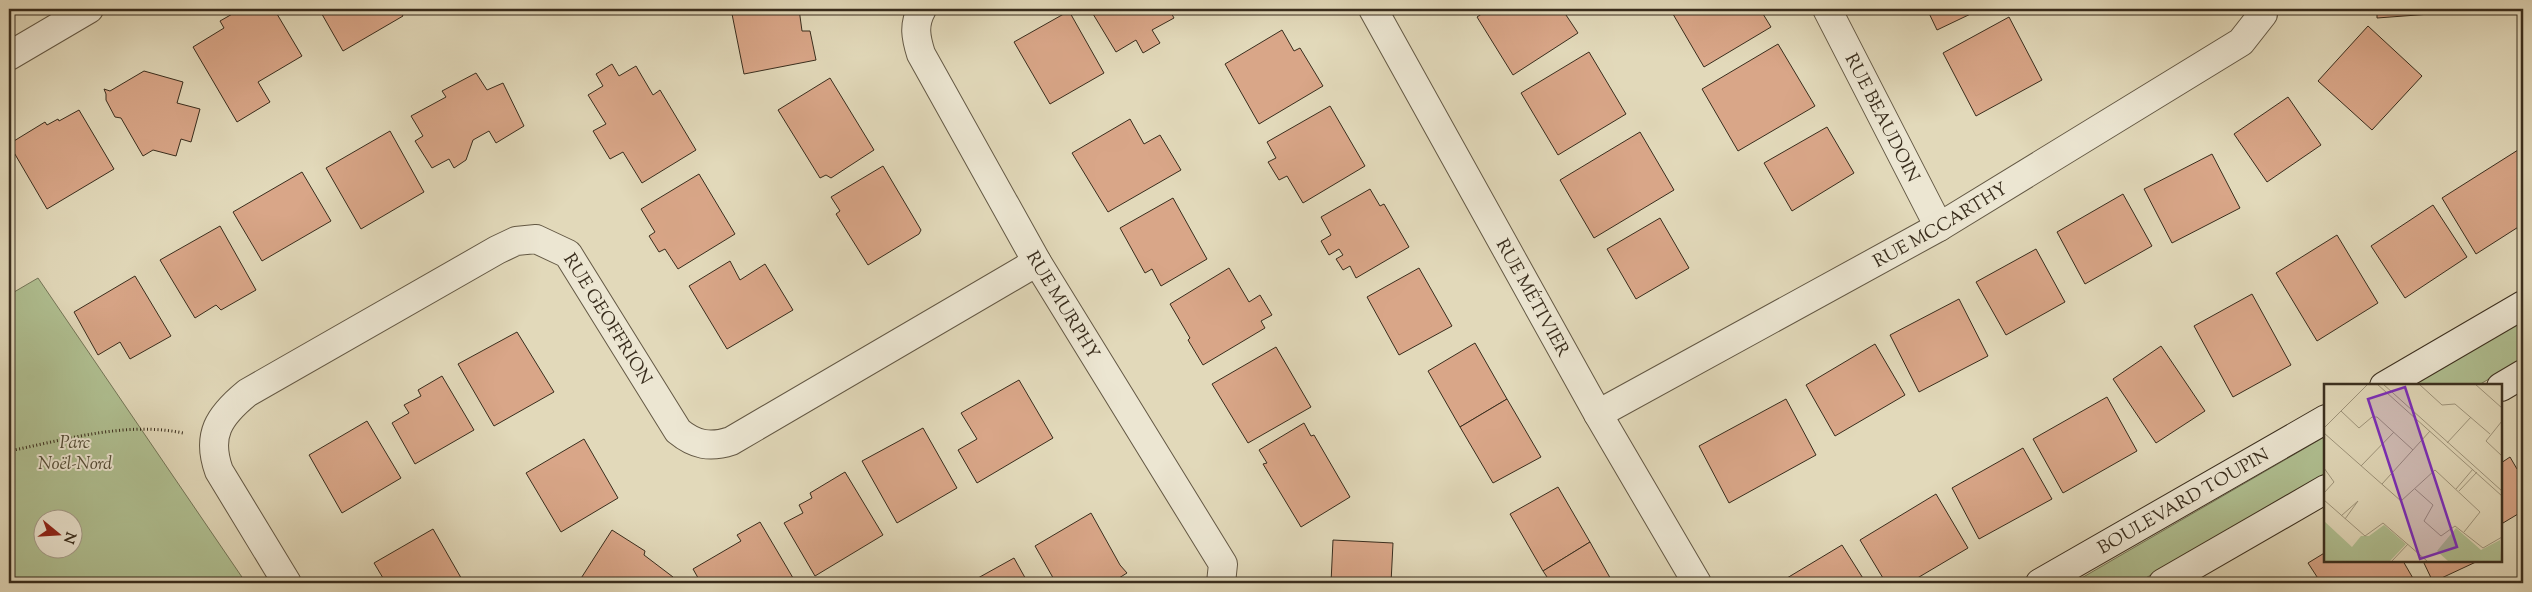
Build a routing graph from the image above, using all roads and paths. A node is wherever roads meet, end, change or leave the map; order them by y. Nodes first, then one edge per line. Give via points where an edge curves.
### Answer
1 (89, 9) edge
2 (1373, 9) edge
3 (1827, 9) edge
4 (2263, 9) edge
5 (919, 14) edge
6 (9, 56) edge
7 (1938, 227) junction
8 (1037, 262) junction
9 (2523, 305) edge
10 (2523, 374) edge
11 (2387, 384) edge
12 (2502, 386) edge
13 (1598, 414) junction
14 (2324, 420) edge
15 (213, 438) junction
16 (9, 451) edge
17 (2324, 490) edge
18 (287, 583) edge
19 (1221, 583) edge
20 (1698, 583) edge
21 (2040, 583) edge
22 (2163, 583) edge

1 - 6 street
2 - 13 street, RUE MÉTIVIER
3 - 7 street, RUE BEAUDOIN
4 - 7 street, RUE MCCARTHY via 2263,14 2241,42
5 - 8 street, RUE MURPHY via 916,38 921,54
7 - 13 street, RUE MCCARTHY
8 - 15 street, RUE GEOFFRION via 731,441 704,445 689,440 678,431 568,254 536,239 516,241 246,393 231,406
8 - 19 street, RUE MURPHY via 1223,564
9 - 11 street
10 - 12 street
13 - 20 street, RUE MÉTIVIER
14 - 21 street, BOULEVARD TOUPIN
15 - 16 path via 161,428 120,430
15 - 18 street via 213,455 219,471
17 - 22 street

